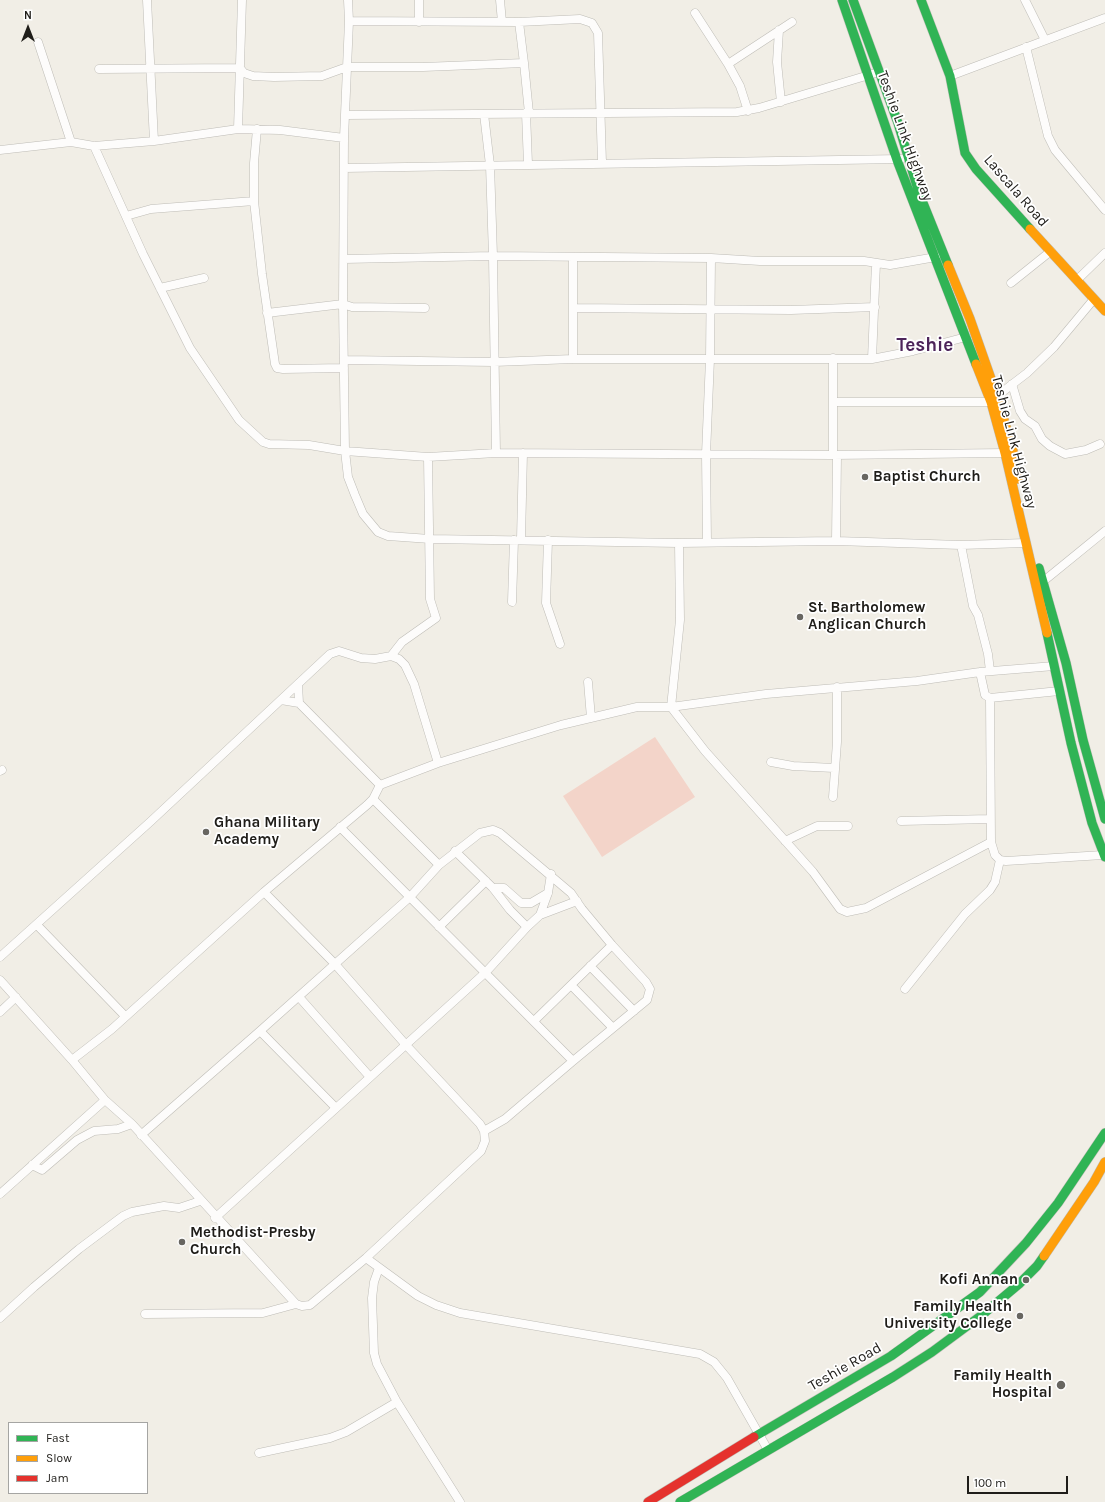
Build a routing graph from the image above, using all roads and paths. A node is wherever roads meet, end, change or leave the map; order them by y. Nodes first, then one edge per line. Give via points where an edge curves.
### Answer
1 (147, 0) edge
2 (242, 0) edge
3 (348, 0) edge
4 (419, 0) edge
5 (500, 0) edge
6 (842, 0) edge
7 (853, 0) edge
8 (922, 0) edge
9 (1025, 0) edge
10 (695, 13) dead end
11 (1105, 18) edge
12 (349, 22) junction
13 (419, 22) junction
14 (502, 22) junction
15 (519, 22) junction
16 (792, 22) dead end
17 (779, 30) junction
18 (1045, 40) junction
19 (38, 42) dead end
20 (1026, 47) junction
21 (524, 63) junction
22 (728, 64) junction
23 (149, 67) junction
24 (347, 67) junction
25 (100, 68) dead end
26 (240, 68) junction
27 (879, 72) junction
28 (869, 75) junction
29 (950, 76) junction
30 (781, 102) junction
31 (748, 111) junction
32 (527, 113) junction
33 (600, 113) junction
34 (484, 114) junction
35 (345, 115) junction
36 (238, 129) junction
37 (257, 129) junction
38 (344, 138) junction
39 (154, 141) junction
40 (71, 142) junction
41 (94, 146) junction
42 (1, 149) edge
43 (908, 158) junction
44 (897, 160) junction
45 (602, 163) junction
46 (528, 164) junction
47 (490, 165) junction
48 (344, 168) junction
49 (254, 201) junction
50 (1105, 210) edge
51 (126, 216) junction
52 (1051, 251) junction
53 (1105, 254) edge
54 (493, 256) junction
55 (573, 257) junction
56 (936, 257) junction
57 (712, 258) junction
58 (344, 259) junction
59 (876, 263) junction
60 (204, 278) dead end
61 (1077, 280) junction
62 (1011, 283) dead end
63 (160, 288) junction
64 (1094, 299) junction
65 (343, 304) junction
66 (875, 307) junction
67 (425, 308) dead end
68 (574, 308) junction
69 (712, 310) junction
70 (1105, 311) edge
71 (268, 313) junction
72 (966, 337) junction
73 (833, 358) junction
74 (573, 359) junction
75 (710, 359) junction
76 (872, 359) junction
77 (344, 360) junction
78 (494, 362) junction
79 (344, 368) junction
80 (1012, 384) junction
81 (994, 399) junction
82 (833, 402) junction
83 (1100, 444) dead end
84 (345, 451) junction
85 (496, 453) junction
86 (523, 453) junction
87 (1005, 453) junction
88 (706, 454) junction
89 (835, 455) junction
90 (428, 457) junction
91 (1105, 531) edge
92 (430, 539) junction
93 (518, 539) junction
94 (548, 540) junction
95 (836, 541) junction
96 (679, 542) junction
97 (707, 542) junction
98 (1026, 543) junction
99 (961, 544) junction
100 (1040, 585) junction
101 (512, 602) dead end
102 (560, 644) dead end
103 (391, 656) junction
104 (1054, 666) junction
105 (990, 671) junction
106 (980, 672) junction
107 (588, 682) dead end
108 (298, 684) junction
109 (837, 687) junction
110 (1059, 691) junction
111 (990, 698) junction
112 (281, 700) junction
113 (299, 703) junction
114 (671, 706) junction
115 (591, 718) junction
116 (771, 762) dead end
117 (438, 763) junction
118 (834, 768) junction
119 (380, 785) junction
120 (833, 797) dead end
121 (373, 799) junction
122 (1103, 804) edge
123 (990, 818) junction
124 (1105, 818) edge
125 (901, 821) dead end
126 (848, 826) dead end
127 (340, 827) junction
128 (786, 841) junction
129 (991, 842) junction
130 (455, 851) junction
131 (1104, 856) edge
132 (1000, 860) junction
133 (439, 865) junction
134 (551, 874) junction
135 (486, 881) junction
136 (493, 888) junction
137 (264, 892) junction
138 (548, 893) junction
139 (410, 897) junction
140 (577, 901) junction
141 (540, 915) junction
142 (37, 925) junction
143 (527, 927) junction
144 (438, 928) junction
145 (612, 945) junction
146 (0, 957) edge
147 (335, 964) junction
148 (590, 966) junction
149 (486, 972) junction
150 (0, 980) edge
151 (571, 984) junction
152 (905, 989) dead end
153 (16, 997) junction
154 (298, 997) junction
155 (634, 1011) junction
156 (0, 1012) edge
157 (126, 1016) junction
158 (534, 1021) junction
159 (613, 1028) junction
160 (260, 1031) junction
161 (406, 1045) junction
162 (72, 1060) junction
163 (573, 1061) junction
164 (370, 1077) junction
165 (105, 1100) junction
166 (336, 1108) junction
167 (132, 1124) junction
168 (484, 1131) junction
169 (1105, 1133) edge
170 (141, 1135) junction
171 (1105, 1162) edge
172 (32, 1165) junction
173 (0, 1194) edge
174 (200, 1201) junction
175 (215, 1218) junction
176 (366, 1258) junction
177 (380, 1268) junction
178 (296, 1304) junction
179 (145, 1314) dead end
180 (0, 1318) edge
181 (397, 1402) junction
182 (760, 1433) junction
183 (768, 1450) junction
184 (259, 1453) dead end
185 (460, 1502) edge
186 (648, 1502) edge
187 (680, 1502) edge

1 - 23 street
2 - 26 street
3 - 12 street
4 - 13 street
5 - 14 street
6 - 28 main road, Teshie Link Highway
7 - 27 main road, Teshie Link Highway
8 - 29 main road, Lascala Road
9 - 18 street
10 - 22 street
11 - 18 street
12 - 13 street
12 - 24 street
13 - 14 street
14 - 15 street
15 - 21 street
15 - 33 street via 580,19 592,23 598,33
16 - 17 street
17 - 22 street
17 - 30 street via 777,62
18 - 20 street
19 - 40 street
20 - 29 street
20 - 50 street via 1048,136 1055,150
21 - 24 street
21 - 32 street
22 - 31 street via 740,86
23 - 25 street
23 - 26 street
23 - 39 street
24 - 26 street via 322,76 274,77 253,76 244,73
24 - 35 street
26 - 36 street
27 - 28 street
27 - 43 main road, Teshie Link Highway
28 - 30 street
28 - 44 main road, Teshie Link Highway
29 - 52 main road, Lascala Road via 965,152 976,169
30 - 31 street
31 - 33 street
32 - 33 street
32 - 34 street
32 - 46 street
33 - 45 street
34 - 35 street
34 - 47 street
35 - 38 street
36 - 37 street
36 - 39 street
37 - 38 street
37 - 49 street
38 - 48 street
39 - 41 street
40 - 41 street
40 - 42 street
41 - 51 street
43 - 44 street
43 - 81 main road, Teshie Link Highway via 919,193 970,319
44 - 45 street
44 - 56 main road, Teshie Link Highway
45 - 46 street
46 - 47 street
47 - 48 street
47 - 54 street
48 - 58 street
49 - 51 street via 151,209
49 - 71 street
51 - 63 street
52 - 61 main road, Lascala Road
52 - 62 street
53 - 61 street
54 - 55 street
54 - 58 street
54 - 78 street
55 - 57 street
55 - 68 street
56 - 59 street via 890,265
56 - 72 main road, Teshie Link Highway
57 - 59 street
57 - 69 street
58 - 65 street
59 - 66 street
60 - 63 street
61 - 64 main road, Lascala Road
63 - 84 street via 190,348 208,377 239,420 257,438 269,444 309,445
64 - 70 main road, Lascala Road
64 - 80 street via 1054,347
65 - 67 street via 352,307
65 - 71 street
65 - 77 street
66 - 69 street
66 - 76 street
68 - 69 street
68 - 74 street
69 - 75 street
71 - 79 street via 269,332 277,368
72 - 76 street via 921,350
72 - 81 main road, Teshie Link Highway
73 - 75 street
73 - 76 street
73 - 82 street
74 - 75 street
74 - 78 street
75 - 88 street
77 - 78 street
77 - 79 street
78 - 85 street
79 - 84 street
80 - 81 street
80 - 83 street via 1020,411 1050,446 1065,454
81 - 82 street
81 - 87 main road, Teshie Link Highway
81 - 100 main road, Teshie Link Highway via 1013,451
82 - 89 street
84 - 90 street
84 - 92 street via 348,477 355,495 363,514 378,532 388,536
85 - 86 street
85 - 90 street
86 - 88 street
86 - 93 street
87 - 89 street
87 - 98 main road, Teshie Link Highway
88 - 89 street
88 - 97 street
89 - 95 street
90 - 92 street
91 - 100 street
92 - 93 street
92 - 103 street via 430,599 436,618 402,642
93 - 94 street
93 - 101 street
94 - 96 street
94 - 102 street via 546,603
95 - 97 street
95 - 99 street
96 - 97 street
96 - 114 street via 680,620
98 - 99 street
98 - 100 main road, Teshie Link Highway
99 - 105 street via 973,606 984,634
100 - 104 main road, Teshie Link Highway
100 - 122 main road, Teshie Link Highway via 1066,663 1083,740
103 - 108 street via 362,658 339,651 330,654
103 - 117 street via 405,665 414,684
104 - 105 street
104 - 110 main road, Teshie Link Highway
105 - 106 street
106 - 109 street via 917,681
106 - 111 street via 985,695
107 - 115 street
108 - 112 street
108 - 113 street
109 - 114 street
109 - 118 street via 837,742
110 - 111 street
110 - 131 main road, Teshie Link Highway via 1090,816
111 - 123 street
112 - 113 street
112 - 142 street
113 - 119 street
114 - 115 street via 637,707
114 - 128 street via 705,751
115 - 117 street
116 - 118 street
117 - 119 street
118 - 120 street
119 - 121 street
121 - 127 street
121 - 133 street
122 - 124 main road, Teshie Link Highway
123 - 125 street
123 - 129 street
126 - 128 street via 817,826
127 - 137 street
127 - 139 street
128 - 129 street via 840,909 847,912 866,908
129 - 132 street
130 - 133 street
130 - 134 street via 480,833 493,830
130 - 135 street
131 - 132 street
132 - 152 street via 995,882 990,890 965,914
133 - 139 street
134 - 138 street
134 - 140 street
135 - 136 street
135 - 144 street
136 - 138 street via 504,888 521,903 530,903
136 - 143 street
137 - 147 street
137 - 157 street
138 - 141 street
139 - 144 street
139 - 147 street
140 - 141 street
140 - 145 street
141 - 143 street
142 - 146 street
142 - 157 street
143 - 149 street
144 - 149 street
145 - 148 street
145 - 155 street via 650,989 647,1000
147 - 154 street
147 - 161 street
148 - 151 street
148 - 155 street
149 - 158 street
149 - 161 street
150 - 153 street
151 - 158 street
151 - 159 street
153 - 156 street
153 - 162 street
154 - 160 street
154 - 164 street
155 - 159 street
157 - 162 street
158 - 163 street
159 - 163 street
160 - 166 street
160 - 170 street
161 - 164 street
161 - 168 street
162 - 165 street
163 - 168 street via 505,1120
164 - 166 street
165 - 167 street
165 - 172 street
166 - 175 street
167 - 170 street
167 - 172 street via 118,1130 94,1131 77,1140 42,1170
168 - 176 street via 485,1141 481,1151
169 - 182 main road, Teshie Road via 1049,1215 980,1292 903,1349
170 - 174 street
171 - 183 main road via 1049,1248 1020,1284 932,1352
172 - 173 street
174 - 175 street
174 - 180 street via 179,1208 164,1206 123,1216 34,1287
175 - 178 street
176 - 177 street
176 - 178 street via 310,1305
177 - 181 street via 374,1282 372,1298 374,1353
177 - 182 street via 418,1296 460,1313 700,1354 714,1362 727,1378
178 - 179 street via 263,1313
181 - 184 street via 346,1432 330,1438
181 - 185 street
182 - 183 street
182 - 186 main road, Teshie Road
183 - 187 main road

